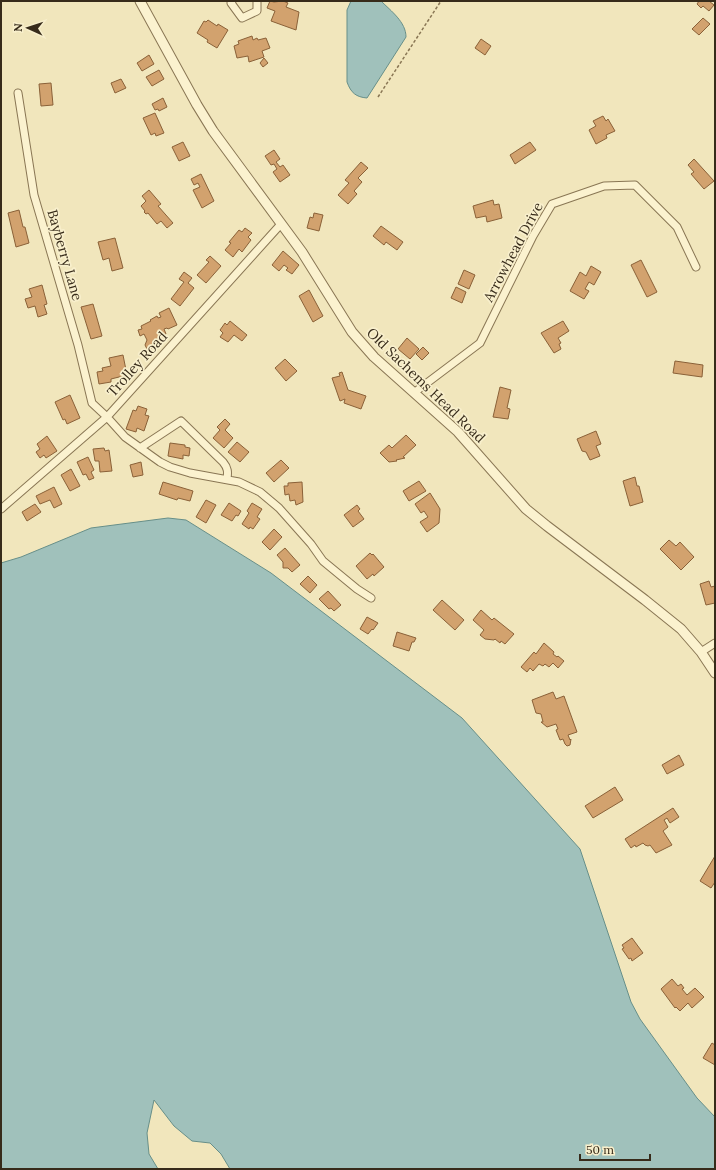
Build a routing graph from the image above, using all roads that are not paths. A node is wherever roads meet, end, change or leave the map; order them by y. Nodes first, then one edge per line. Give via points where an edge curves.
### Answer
1 (140, 1) edge
2 (232, 1) edge
3 (257, 1) edge
4 (18, 93) dead end
5 (281, 224) junction
6 (696, 267) dead end
7 (415, 392) junction
8 (107, 417) junction
9 (140, 448) junction
10 (227, 479) junction
11 (1, 509) edge
12 (371, 598) dead end
13 (715, 643) edge
14 (701, 652) junction
15 (715, 674) edge

1 - 5 street, Old Sachems Head Road via 197,105 230,156
2 - 3 street via 242,18 257,11
4 - 8 street, Bayberry Lane via 34,195 78,345 92,403
5 - 7 street, Old Sachems Head Road via 317,274 352,332 374,357
5 - 8 street, Trolley Road
6 - 7 street, Arrowhead Drive via 676,227 635,185 604,186 552,204 533,236 480,343
7 - 14 street, Old Sachems Head Road via 458,432 526,509 667,618
8 - 9 street, Bayberry Lane via 121,434
8 - 11 street, Trolley Road
9 - 10 street, Bayberry Lane via 170,467
9 - 10 street via 181,421 223,462 228,472
10 - 12 street, Bayberry Lane via 250,486 270,499 323,561
13 - 14 street
14 - 15 street, Old Sachems Head Road

